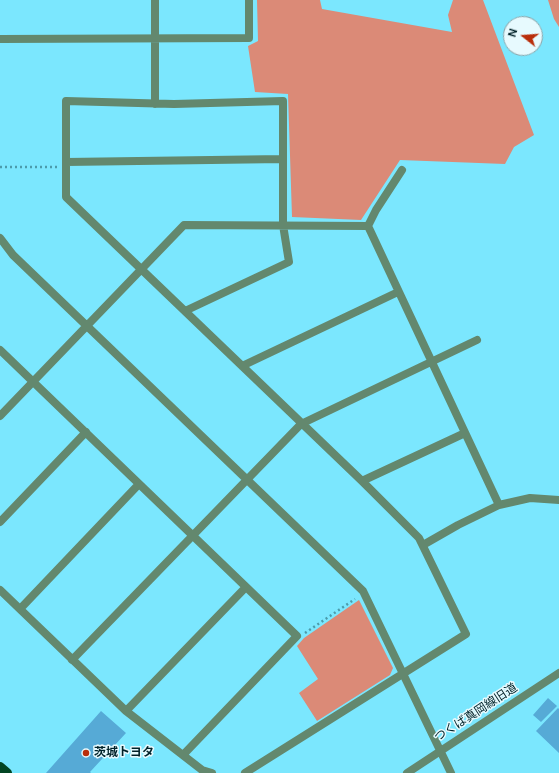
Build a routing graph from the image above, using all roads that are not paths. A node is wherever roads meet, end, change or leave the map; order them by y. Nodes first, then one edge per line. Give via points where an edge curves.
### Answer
1 (155, 0) edge
2 (249, 0) edge
3 (155, 38) junction
4 (0, 39) edge
5 (155, 104) junction
6 (283, 159) junction
7 (66, 164) junction
8 (402, 170) dead end
9 (283, 225) junction
10 (368, 226) junction
11 (0, 238) edge
12 (142, 270) junction
13 (398, 292) junction
14 (185, 311) junction
15 (88, 326) junction
16 (477, 340) dead end
17 (0, 350) edge
18 (432, 362) junction
19 (242, 366) junction
20 (33, 381) junction
21 (0, 416) edge
22 (301, 424) junction
23 (86, 432) junction
24 (465, 433) junction
25 (247, 479) junction
26 (362, 481) junction
27 (139, 484) junction
28 (559, 500) edge
29 (499, 505) junction
30 (0, 522) edge
31 (193, 536) junction
32 (423, 545) junction
33 (246, 587) junction
34 (0, 590) edge
35 (20, 609) junction
36 (72, 660) junction
37 (404, 673) junction
38 (559, 673) edge
39 (126, 711) junction
40 (440, 750) junction
41 (183, 755) junction
42 (0, 767) edge
43 (7, 773) edge
44 (212, 773) edge
45 (244, 773) edge
46 (407, 773) edge
47 (451, 773) edge

1 - 3 street
2 - 3 street via 249,38
3 - 4 street
3 - 5 street
5 - 6 street via 283,101
5 - 7 street via 66,101
6 - 7 street
6 - 9 street
7 - 12 street via 66,197
8 - 10 street
9 - 10 street
9 - 12 street via 184,225
9 - 14 street via 289,262
10 - 13 street
11 - 15 street via 13,255
12 - 14 street
12 - 15 street
13 - 18 street
13 - 19 street
14 - 19 street
15 - 20 street
15 - 25 street
16 - 18 street
17 - 20 street
18 - 22 street
18 - 24 street
19 - 22 street
20 - 21 street
20 - 23 street
22 - 25 street
22 - 26 street
23 - 27 street
23 - 30 street
24 - 26 street
24 - 29 street
25 - 31 street
25 - 37 street via 364,593
26 - 32 street
27 - 31 street
27 - 35 street
28 - 29 street via 530,498
29 - 32 street
31 - 33 street
31 - 36 street
32 - 37 street via 466,634
33 - 39 street
33 - 41 street via 297,636
34 - 35 street
35 - 36 street
36 - 39 street
37 - 40 street
37 - 45 street
38 - 40 street, つくば真岡線旧道
39 - 41 street
40 - 46 street, つくば真岡線旧道
40 - 47 street
41 - 44 street via 202,770
42 - 43 main road

